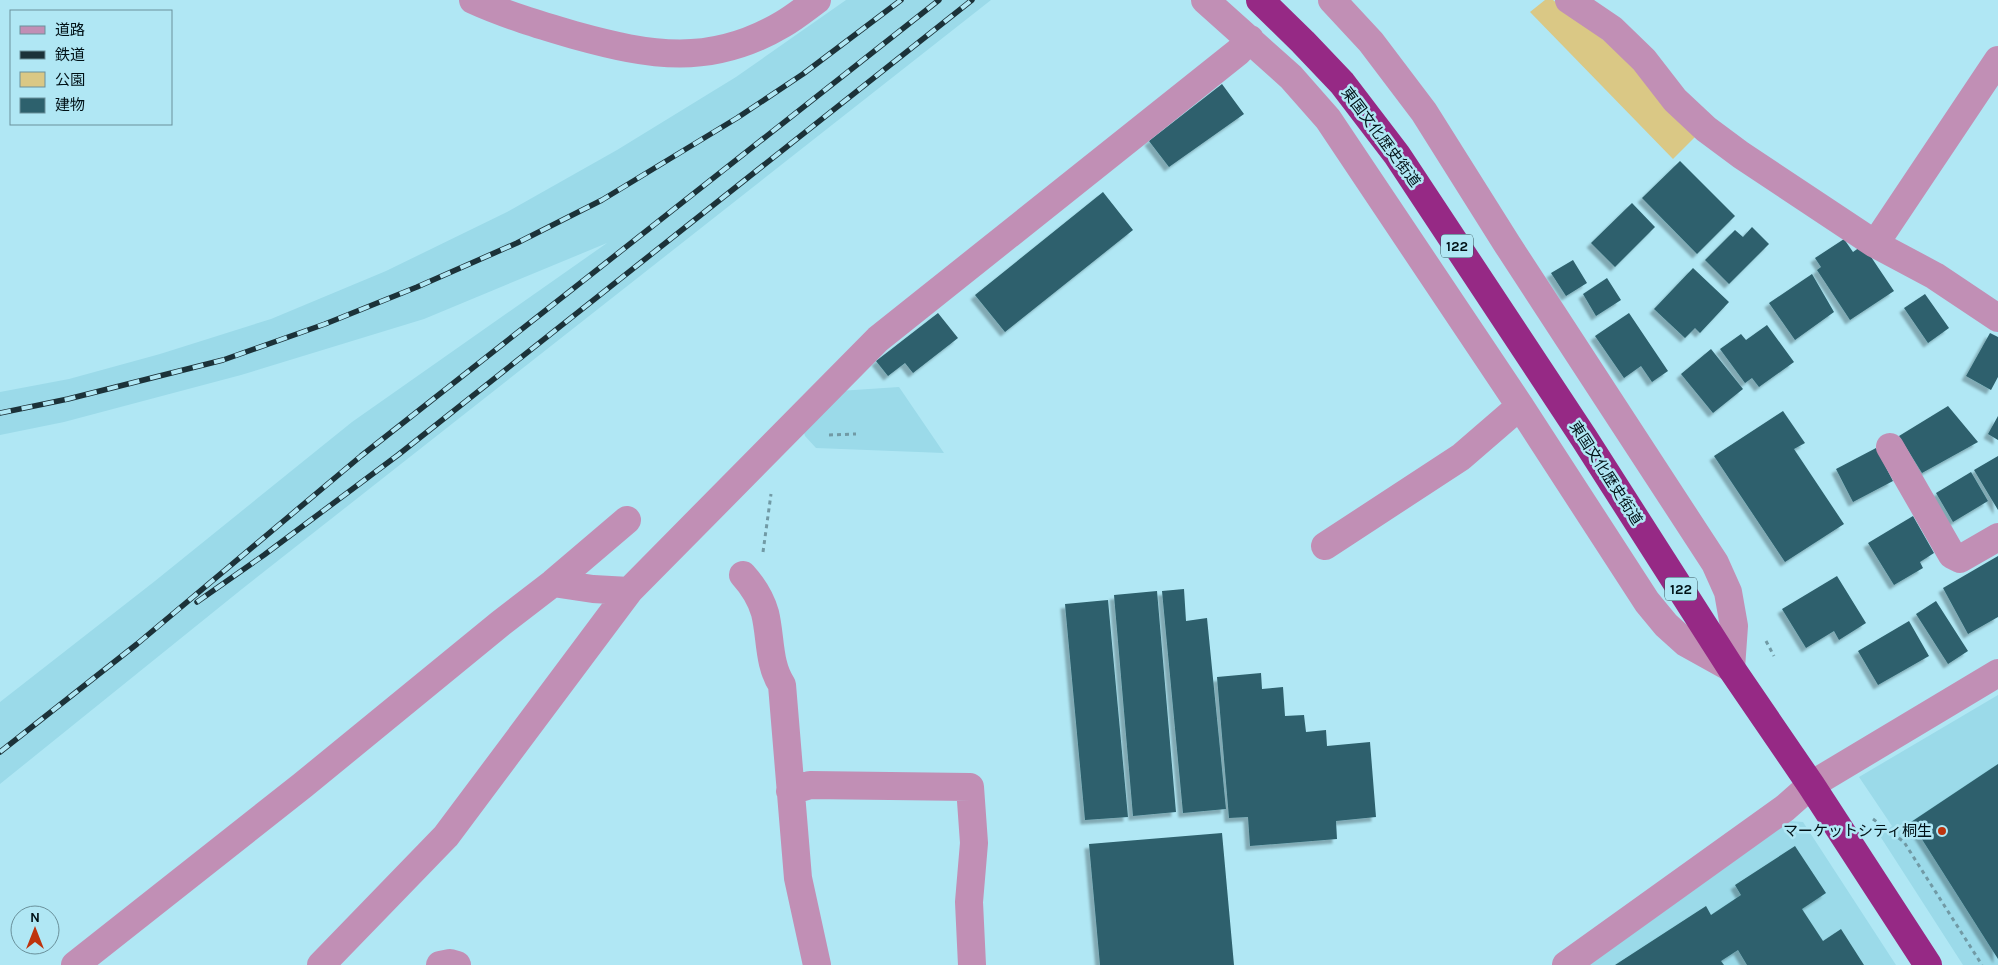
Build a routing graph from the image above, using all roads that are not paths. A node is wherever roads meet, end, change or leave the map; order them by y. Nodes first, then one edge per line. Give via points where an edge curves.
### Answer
1 (473, 0) edge
2 (818, 0) edge
3 (1205, 0) edge
4 (1259, 0) edge
5 (1332, 0) edge
6 (1569, 0) edge
7 (1241, 28) junction
8 (1998, 60) edge
9 (1875, 244) junction
10 (1998, 318) edge
11 (1520, 406) junction
12 (1890, 447) dead end
13 (627, 520) dead end
14 (1998, 537) edge
15 (1325, 546) dead end
16 (553, 583) junction
17 (749, 584) road end
18 (629, 591) junction
19 (1731, 668) junction
20 (1998, 674) edge
21 (1811, 785) junction
22 (790, 791) junction
23 (75, 965) edge
24 (321, 965) edge
25 (440, 965) edge
26 (456, 965) edge
27 (818, 965) edge
28 (972, 965) edge
29 (1566, 965) edge
30 (1928, 965) edge

1 - 2 street via 522,20 587,38 668,54 709,52 754,39
3 - 7 street
4 - 7 street
4 - 19 highway, 東国文化歴史街道 / 122 via 1342,84 1397,155
5 - 19 street via 1371,42 1424,112 1715,563 1728,592 1734,626
6 - 9 street via 1612,29 1706,129
7 - 11 street via 1328,119
7 - 18 street via 1238,52 878,339
8 - 9 street
9 - 10 street via 1935,276
11 - 15 street via 1461,457
11 - 19 street via 1647,602 1686,643
12 - 14 street via 1952,555 1960,559
13 - 16 street
16 - 18 street
16 - 23 street
17 - 22 street via 764,612 775,674 782,685
18 - 24 street via 446,836
19 - 21 highway, 東国文化歴史街道 / 122
20 - 21 street
21 - 29 street via 1785,808
21 - 30 highway, 東国文化歴史街道 / 122
22 - 27 street via 798,878
22 - 28 street via 810,786 970,787 974,843 969,902
25 - 26 street

